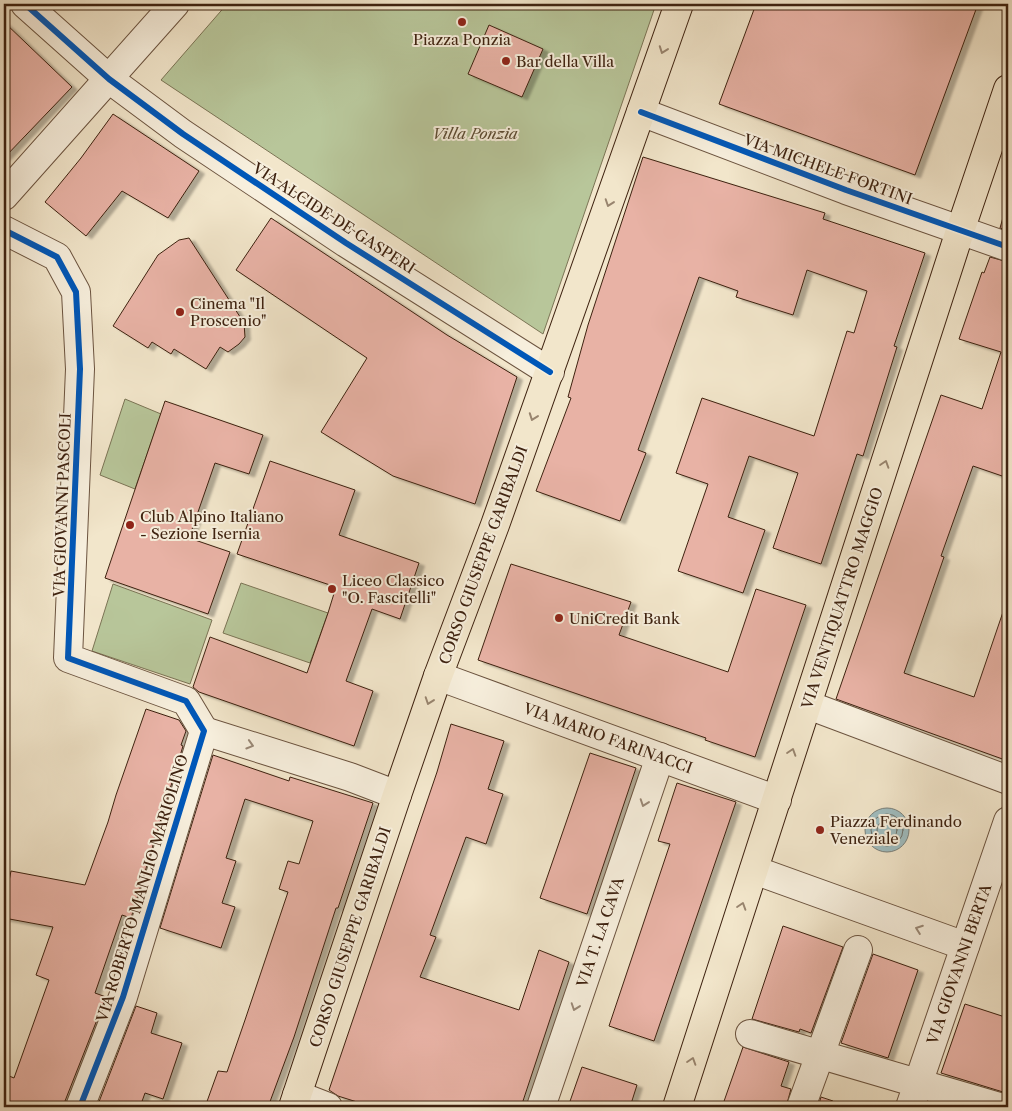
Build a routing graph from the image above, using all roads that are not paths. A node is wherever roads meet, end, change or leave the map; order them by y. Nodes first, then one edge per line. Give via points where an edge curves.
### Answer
1 (25, 4) edge
2 (175, 4) edge
3 (679, 4) edge
4 (109, 79) junction
5 (1008, 89) edge
6 (641, 112) junction
7 (4, 196) edge
8 (4, 230) edge
9 (960, 231) junction
10 (1008, 247) edge
11 (550, 372) junction
12 (438, 676) junction
13 (808, 705) junction
14 (204, 731) junction
15 (660, 757) junction
16 (1008, 780) edge
17 (397, 795) junction
18 (776, 800) junction
19 (1008, 821) edge
20 (754, 870) junction
21 (965, 946) junction
22 (858, 950) dead end
23 (750, 1034) dead end
24 (820, 1054) junction
25 (914, 1095) edge
26 (295, 1101) edge
27 (80, 1107) edge
28 (328, 1107) edge
29 (541, 1107) edge
30 (677, 1107) edge
31 (801, 1107) edge
32 (999, 1107) edge

1 - 4 street, VIA ALCIDE DE GASPERI
2 - 4 street
3 -> 6 main road, CORSO GIUSEPPE GARIBALDI
4 - 7 street
4 - 11 street, VIA ALCIDE DE GASPERI via 183,134
5 - 9 main road, VIA VENTIQUATTRO MAGGIO
6 - 9 street, VIA MICHELE FORTINI
6 -> 11 main road, CORSO GIUSEPPE GARIBALDI
8 - 14 street, VIA GIOVANNI PASCOLI via 57,257 76,292 80,369 68,658 186,701
9 - 10 street, VIA MICHELE FORTINI
13 -> 9 main road, VIA VENTIQUATTRO MAGGIO
11 -> 12 main road, CORSO GIUSEPPE GARIBALDI
12 - 15 street, VIA MARIO FARINACCI
12 -> 17 main road, CORSO GIUSEPPE GARIBALDI
13 - 16 street
18 -> 13 main road, VIA VENTIQUATTRO MAGGIO
14 -> 17 street
14 - 27 street, VIA ROBERTO MANLIO MARIOLINO via 123,997
15 - 18 street, VIA MARIO FARINACCI
15 -> 29 street, VIA T. LA CAVA
17 - 26 main road, CORSO GIUSEPPE GARIBALDI
18 - 20 main road, VIA VENTIQUATTRO MAGGIO
19 - 21 street, VIA GIOVANNI BERTA
21 -> 20 street
30 -> 20 main road, VIA VENTIQUATTRO MAGGIO
21 - 25 street, VIA GIOVANNI BERTA
22 - 24 street
23 - 24 street
24 - 25 street
24 - 31 street
25 - 32 street
26 - 28 street

